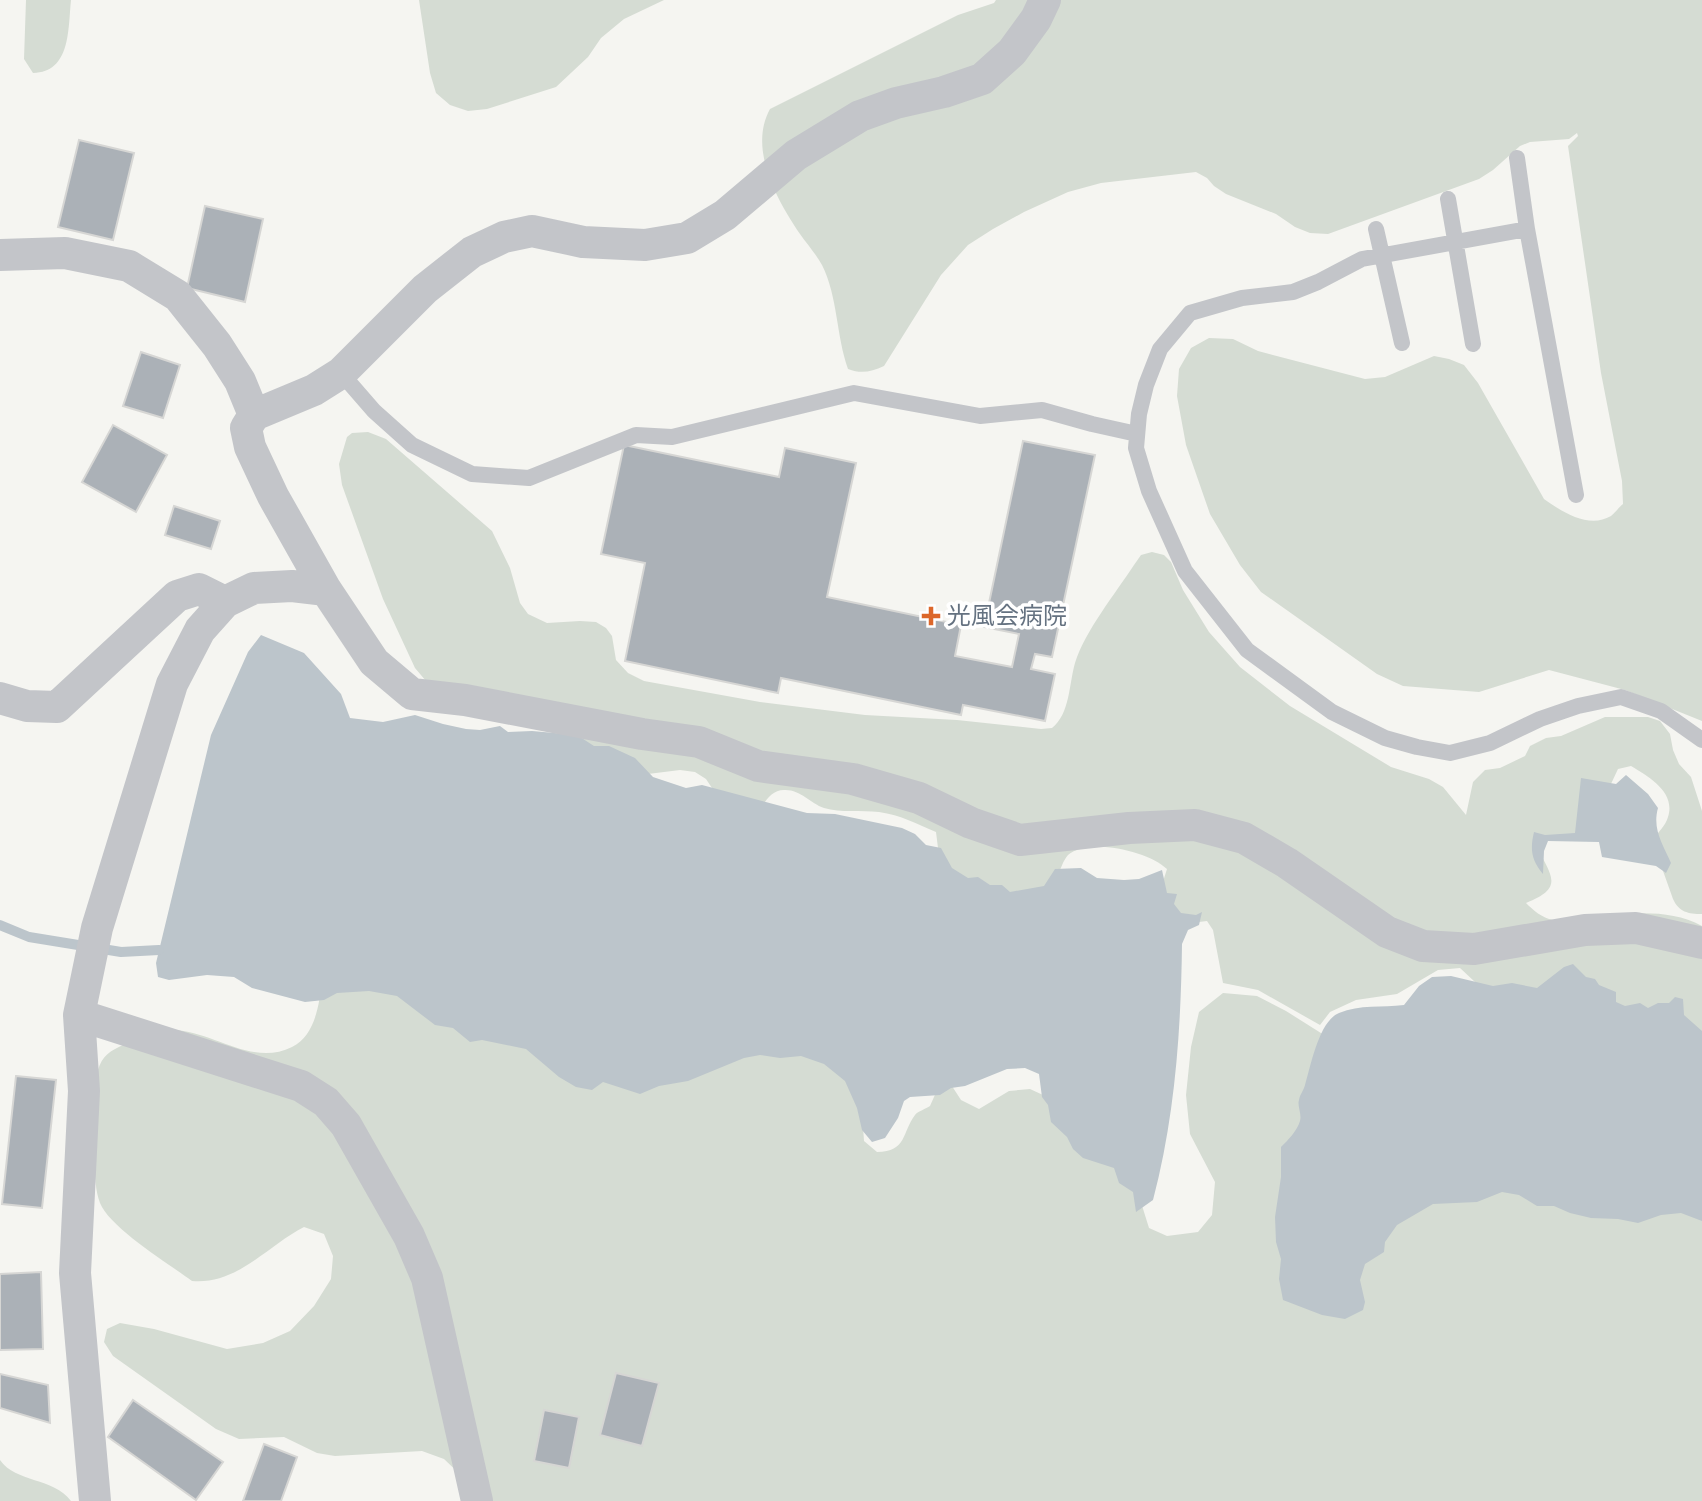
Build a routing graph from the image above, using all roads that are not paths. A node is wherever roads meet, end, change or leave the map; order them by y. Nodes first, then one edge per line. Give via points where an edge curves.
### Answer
1 (1045, 0) edge
2 (1517, 158) dead end
3 (1448, 199) dead end
4 (1376, 229) dead end
5 (1527, 229) junction
6 (1455, 243) junction
7 (0, 255) edge
8 (1382, 256) junction
9 (1402, 344) dead end
10 (1473, 344) dead end
11 (341, 373) junction
12 (254, 415) junction
13 (1137, 433) junction
14 (1576, 495) dead end
15 (326, 590) junction
16 (225, 603) junction
17 (0, 698) edge
18 (1702, 740) edge
19 (1702, 943) edge
20 (79, 1015) junction
21 (95, 1501) edge
22 (477, 1501) edge

1 - 11 street via 1012,52 982,79 860,116 796,155 725,215 687,238 645,245 583,242 532,231 504,237 472,252 425,289
2 - 5 lane
3 - 6 lane
4 - 8 lane
5 - 6 lane
5 - 14 lane
6 - 8 lane
6 - 10 lane
7 - 12 street via 65,253 129,266 178,296 240,380
8 - 9 lane
8 - 13 lane via 1362,259 1293,292 1242,298 1190,313 1160,349 1146,385
11 - 12 street via 314,390
11 - 13 lane via 412,445 472,474 506,477 529,478 636,435 672,437 854,393 980,416 1042,410
12 - 15 street via 246,428 250,447
13 - 18 lane via 1136,448 1149,491 1185,571 1247,650 1332,712 1385,738 1450,753 1490,743 1578,706 1621,698 1661,711
15 - 16 street via 254,588
15 - 19 street via 373,662 412,694 699,742 758,766 853,779 919,798 1020,840 1195,825 1244,838 1387,932 1423,946 1474,949 1585,930 1636,928
16 - 17 street via 199,589 177,596 57,707 27,706
16 - 20 street via 200,630 172,684 97,928
20 - 21 street via 84,1091 75,1273
20 - 22 street via 301,1086 326,1102 346,1125 409,1236 426,1278

